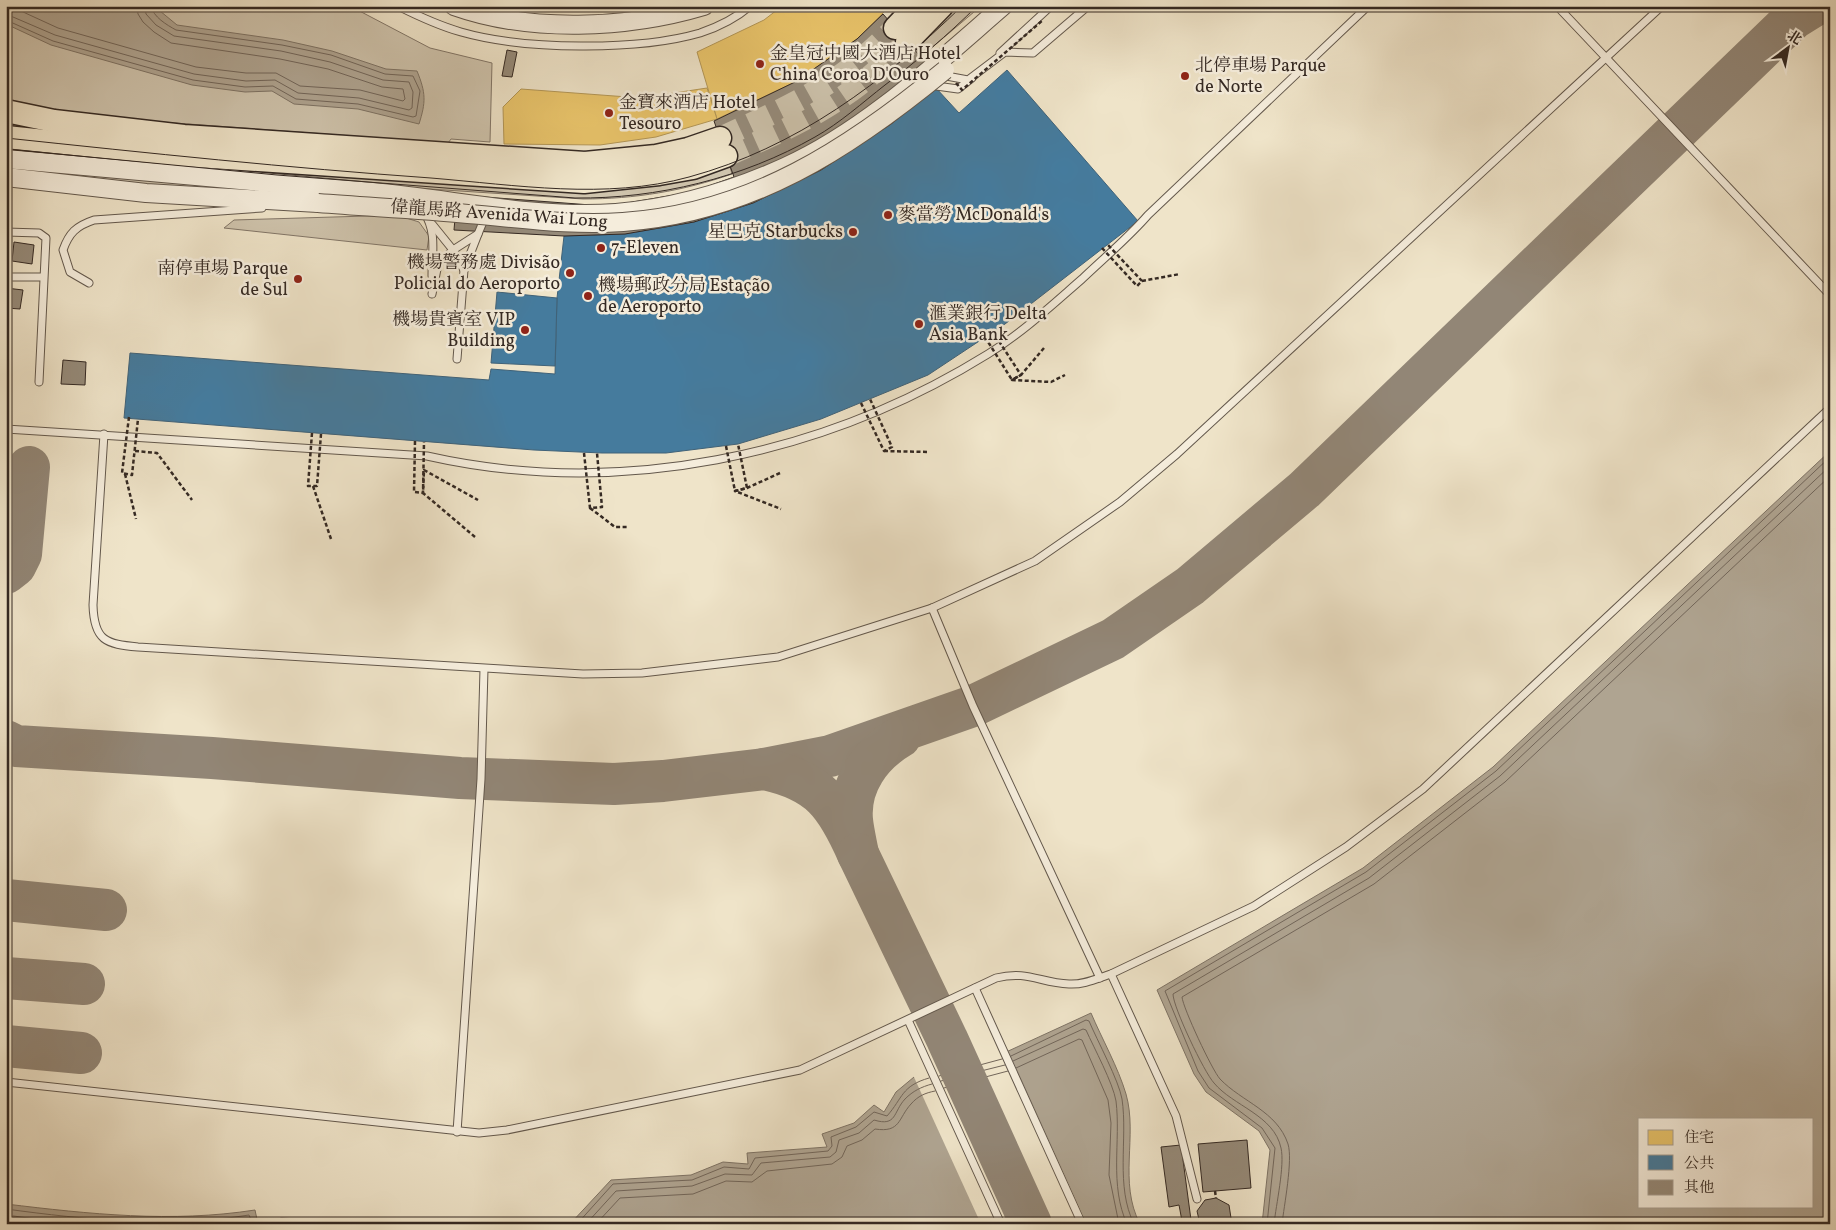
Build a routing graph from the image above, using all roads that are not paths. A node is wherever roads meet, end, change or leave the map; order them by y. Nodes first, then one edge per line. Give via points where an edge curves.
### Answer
1 (398, 6) edge
2 (454, 6) edge
3 (704, 6) edge
4 (750, 6) edge
5 (916, 6) edge
6 (942, 6) edge
7 (1003, 6) edge
8 (1018, 6) edge
9 (1051, 6) edge
10 (1088, 6) edge
11 (1368, 6) edge
12 (1557, 6) edge
13 (1662, 6) edge
14 (998, 56) junction
15 (1605, 59) junction
16 (926, 73) junction
17 (972, 78) junction
18 (909, 85) junction
19 (6, 111) edge
20 (6, 137) edge
21 (6, 160) edge
22 (6, 176) edge
23 (404, 196) junction
24 (318, 203) junction
25 (493, 208) junction
26 (430, 221) junction
27 (6, 232) edge
28 (478, 234) junction
29 (453, 250) junction
30 (464, 270) junction
31 (6, 277) edge
32 (44, 277) junction
33 (89, 283) dead end
34 (1830, 295) edge
35 (457, 359) dead end
36 (39, 382) dead end
37 (1830, 408) edge
38 (6, 429) edge
39 (104, 434) junction
40 (932, 608) junction
41 (484, 669) junction
42 (1111, 974) junction
43 (1100, 978) junction
44 (975, 988) junction
45 (908, 1020) junction
46 (6, 1082) edge
47 (457, 1132) junction
48 (1197, 1199) dead end
49 (1001, 1224) edge
50 (1082, 1224) edge

1 - 4 lane via 461,32 498,40 555,44 634,43 700,32 737,17
2 - 3 street via 496,19 548,24 618,21 667,15
5 - 6 main road via 901,35
7 - 16 street, 偉龍馬路 Avenida Wai Long
8 - 24 street, 偉龍馬路 Avenida Wai Long, bridge via 908,100 848,144 777,182 710,205 649,218 595,223
9 - 14 lane
10 - 14 lane via 1033,54 1010,52
11 - 39 lane via 1054,304 990,353 925,390 863,419 802,440 727,459 659,469 585,474 473,466 426,456
12 - 15 lane
13 - 15 lane
14 - 17 lane
15 - 34 lane
15 - 40 lane via 1177,454 1120,502 1035,561
16 - 17 lane
16 - 18 street, 偉龍馬路 Avenida Wai Long
17 - 18 lane via 958,89
18 - 25 street, 偉龍馬路 Avenida Wai Long via 814,153 731,189 674,204 614,213
19 - 20 main road via 54,121 184,136 585,163 723,147 693,168 584,182 182,155
21 - 23 street, 偉龍馬路 Avenida Wai Long
22 - 24 street, 偉龍馬路 Avenida Wai Long via 146,193
23 - 25 street, 偉龍馬路 Avenida Wai Long
23 - 26 lane
24 - 33 lane via 94,220 82,224 71,232 62,250 70,272
25 - 28 lane via 487,212
26 - 29 lane
26 - 29 lane via 434,236 432,294 438,264
27 - 32 lane via 40,233 46,238
28 - 29 lane
28 - 30 lane
29 - 30 lane
30 - 35 lane
31 - 32 lane
32 - 36 lane
37 - 42 lane via 1423,789 1346,847 1254,906
38 - 39 lane
39 - 41 lane via 93,606 97,633 106,641 138,647
40 - 41 lane via 778,657 642,673
40 - 43 lane via 973,706
41 - 47 lane via 481,779
42 - 43 lane
42 - 48 lane via 1176,1116
43 - 44 lane via 1070,984 1014,974
44 - 45 lane
44 - 50 lane
45 - 47 lane via 800,1070 507,1130 478,1134
45 - 49 lane
46 - 47 lane

